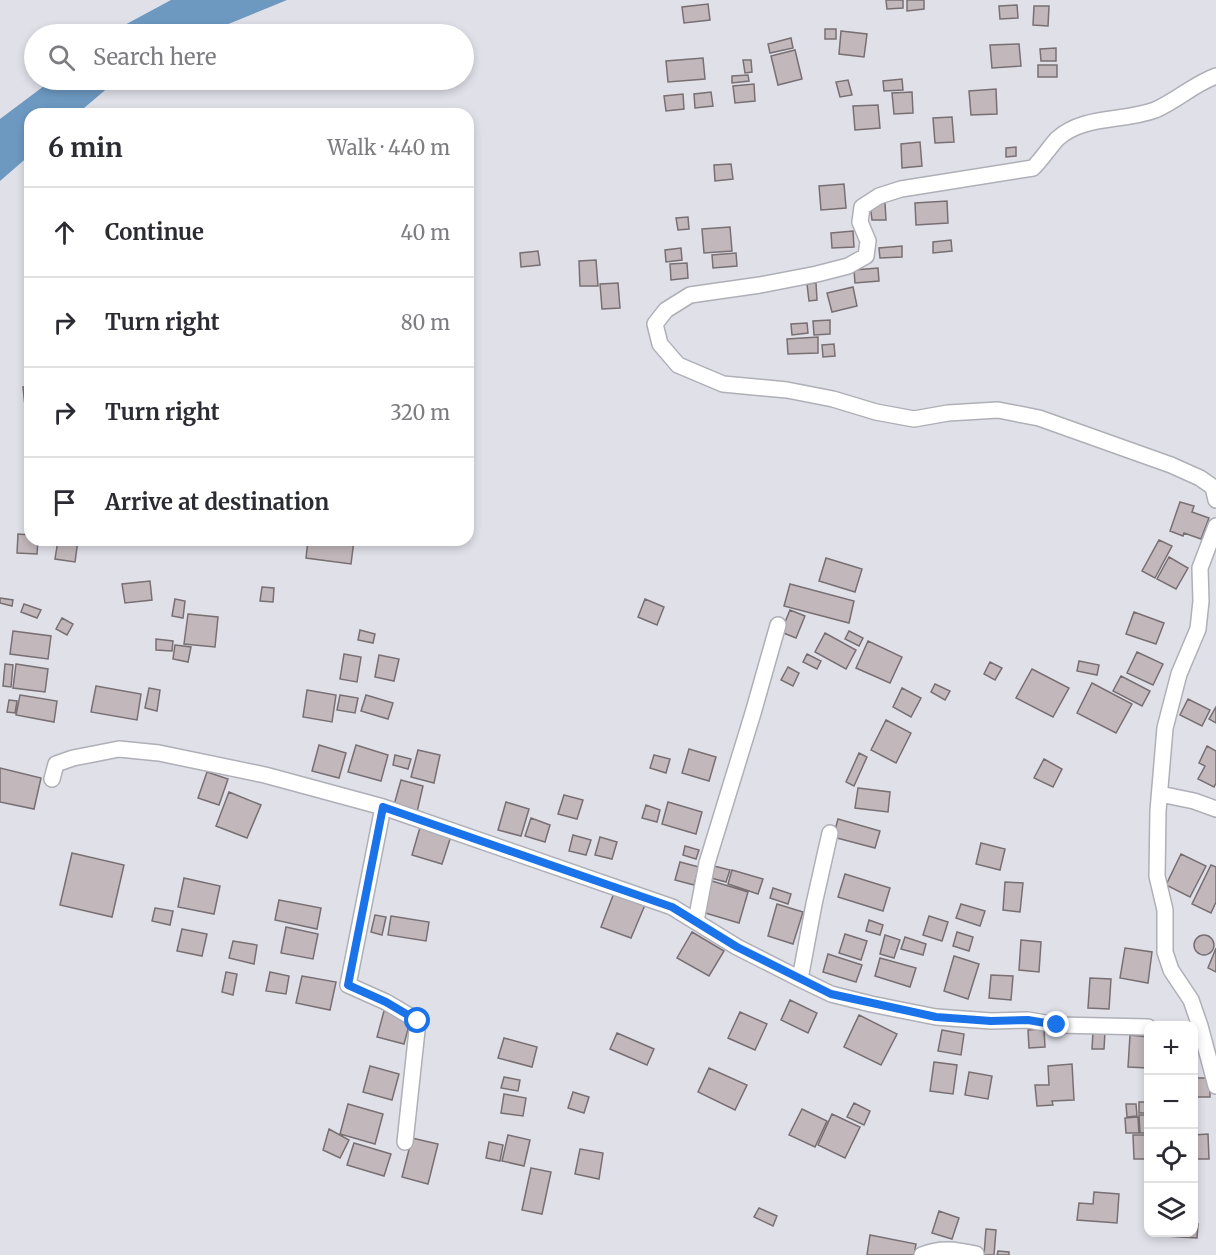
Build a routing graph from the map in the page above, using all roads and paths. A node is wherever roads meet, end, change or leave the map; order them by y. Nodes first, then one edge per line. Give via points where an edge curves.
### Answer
1 (1216, 76) edge
2 (1216, 500) edge
3 (1216, 526) edge
4 (778, 624) dead end
5 (52, 779) dead end
6 (1160, 794) junction
7 (383, 807) junction
8 (1216, 809) edge
9 (830, 833) dead end
10 (696, 921) junction
11 (800, 980) junction
12 (1196, 1021) edge
13 (1144, 1027) edge
14 (1198, 1029) edge
15 (1216, 1086) edge
16 (405, 1142) dead end
17 (976, 1254) edge
18 (922, 1255) edge

1 - 2 street via 1144,114 1082,124 1058,138 1034,168 879,196 862,207 860,222 868,241 866,256 848,266 690,295 666,310 655,324 660,344 678,365 723,384 787,390 914,419 998,410 1039,418 1200,478 1213,487
3 - 6 street via 1200,568 1198,629 1179,674 1165,728
4 - 10 street via 707,863
5 - 7 street via 56,764 119,749 159,753 266,776
6 - 8 street
6 - 12 street via 1157,876 1165,910 1165,952 1171,970 1191,1000
7 - 10 street via 672,907
7 - 16 street via 348,985 418,1021
9 - 11 street
10 - 11 street
11 - 13 street via 831,994 936,1017
14 - 15 street
17 - 18 street via 948,1248

